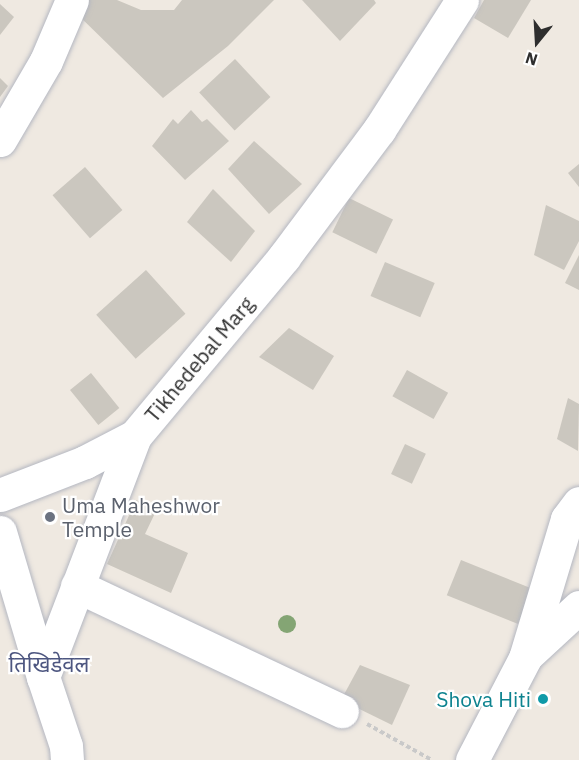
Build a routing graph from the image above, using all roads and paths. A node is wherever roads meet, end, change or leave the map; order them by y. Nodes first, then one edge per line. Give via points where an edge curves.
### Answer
1 (72, 0) edge
2 (462, 0) edge
3 (0, 140) edge
4 (135, 436) junction
5 (0, 495) edge
6 (579, 503) edge
7 (0, 532) edge
8 (77, 586) junction
9 (579, 607) edge
10 (525, 658) junction
11 (43, 677) junction
12 (342, 711) joint
13 (67, 760) edge
14 (432, 760) edge
15 (472, 760) edge

1 - 3 street via 46,62
2 - 4 street, Tikhedebal Marg via 379,129 284,257
4 - 5 street via 85,462
4 - 8 street, Tikhedebal Marg
6 - 10 street via 567,519
7 - 11 street
8 - 11 street, Tikhedebal Marg
8 - 12 street
9 - 10 street
10 - 15 street
11 - 13 street
12 - 14 path

